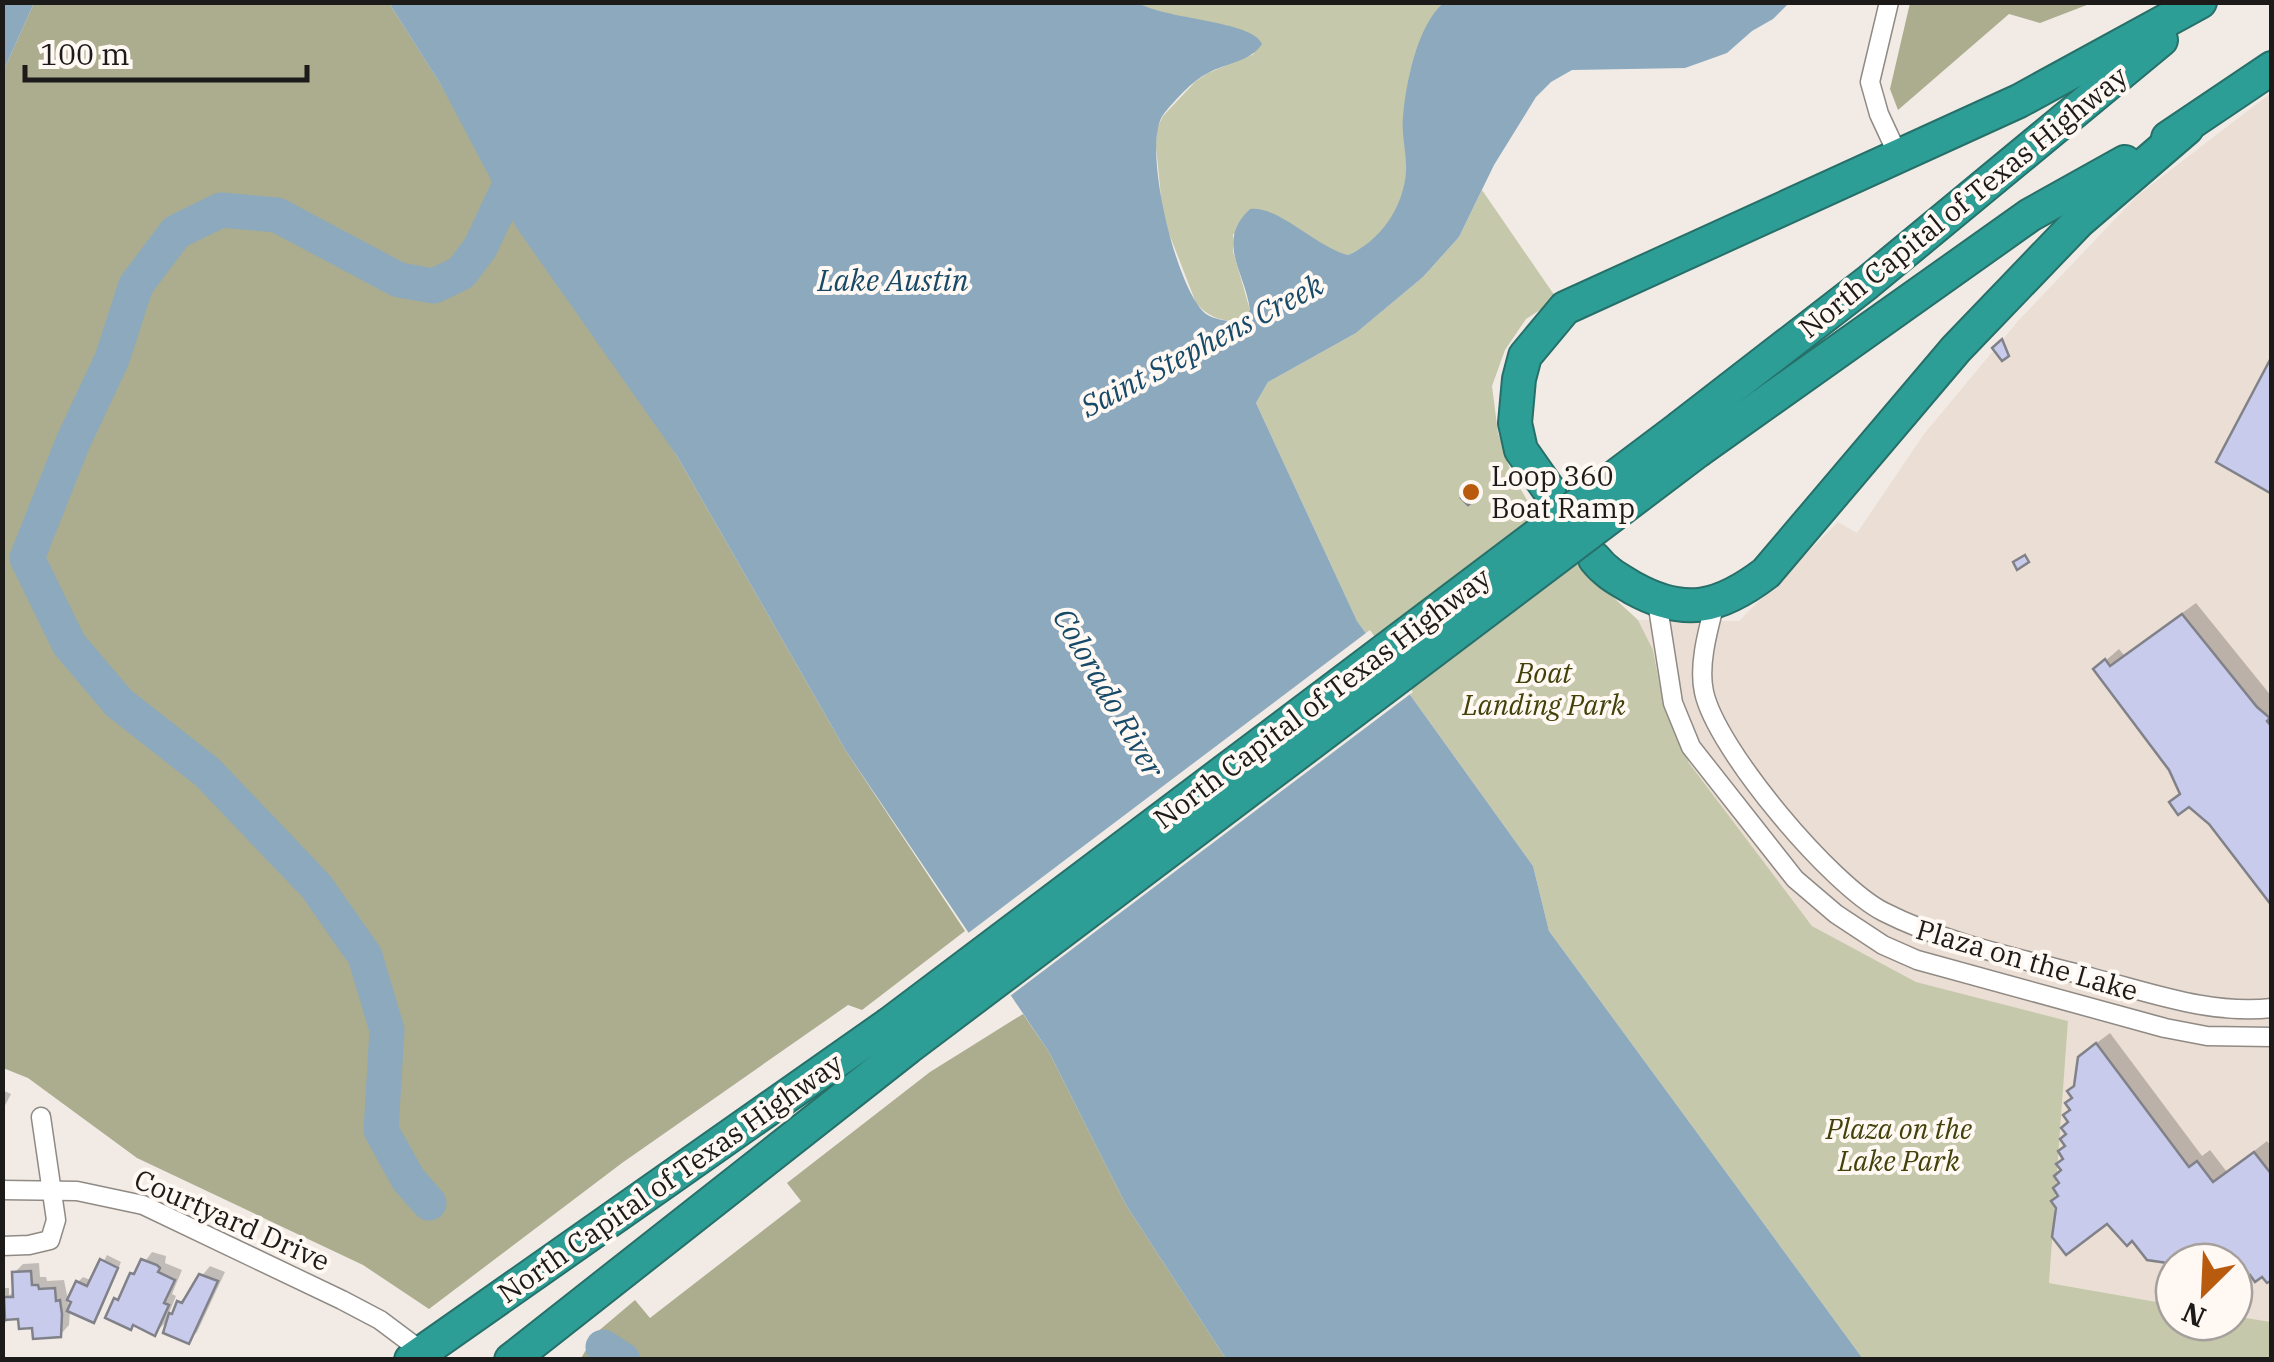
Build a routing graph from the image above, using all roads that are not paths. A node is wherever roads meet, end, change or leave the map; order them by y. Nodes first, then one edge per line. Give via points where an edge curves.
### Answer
1 (1889, 2) edge
2 (2200, 2) edge
3 (2208, 2) edge
4 (2272, 68) edge
5 (2187, 128) junction
6 (1898, 155) junction
7 (1690, 439) junction
8 (1549, 490) dead end
9 (1595, 559) dead end
10 (1657, 601) junction
11 (1715, 603) junction
12 (2170, 998) junction
13 (2272, 1008) edge
14 (2164, 1028) junction
15 (897, 1037) junction
16 (2272, 1037) edge
17 (41, 1117) dead end
18 (50, 1188) junction
19 (2, 1190) edge
20 (2, 1246) edge
21 (423, 1357) edge
22 (512, 1360) edge

1 - 6 street via 1870,82
2 - 6 highway via 2019,101
3 - 7 highway, North Capital of Texas Highway via 1867,282
4 - 5 highway, North Capital of Texas Highway
5 - 7 highway, North Capital of Texas Highway via 2030,215
5 - 11 highway via 2079,221 1956,349 1766,572
6 - 8 highway via 1565,308 1525,356 1518,379 1515,423 1522,450
7 - 15 highway, North Capital of Texas Highway, bridge
9 - 10 highway
10 - 11 highway
10 - 14 street, Plaza on the Lake via 1673,703 1691,747 1814,897 1917,960
11 - 12 street, Plaza on the Lake via 1703,667 1707,706 1804,844 1838,878 1918,928
12 - 13 street, Plaza on the Lake via 2241,1012
12 - 14 street, Plaza on the Lake
14 - 16 street, Plaza on the Lake
15 - 21 highway, North Capital of Texas Highway
15 - 22 highway, North Capital of Texas Highway
17 - 18 street
18 - 19 street, Courtyard Drive
18 - 20 street via 56,1220 50,1240
18 - 21 street, Courtyard Drive via 143,1205 380,1320

